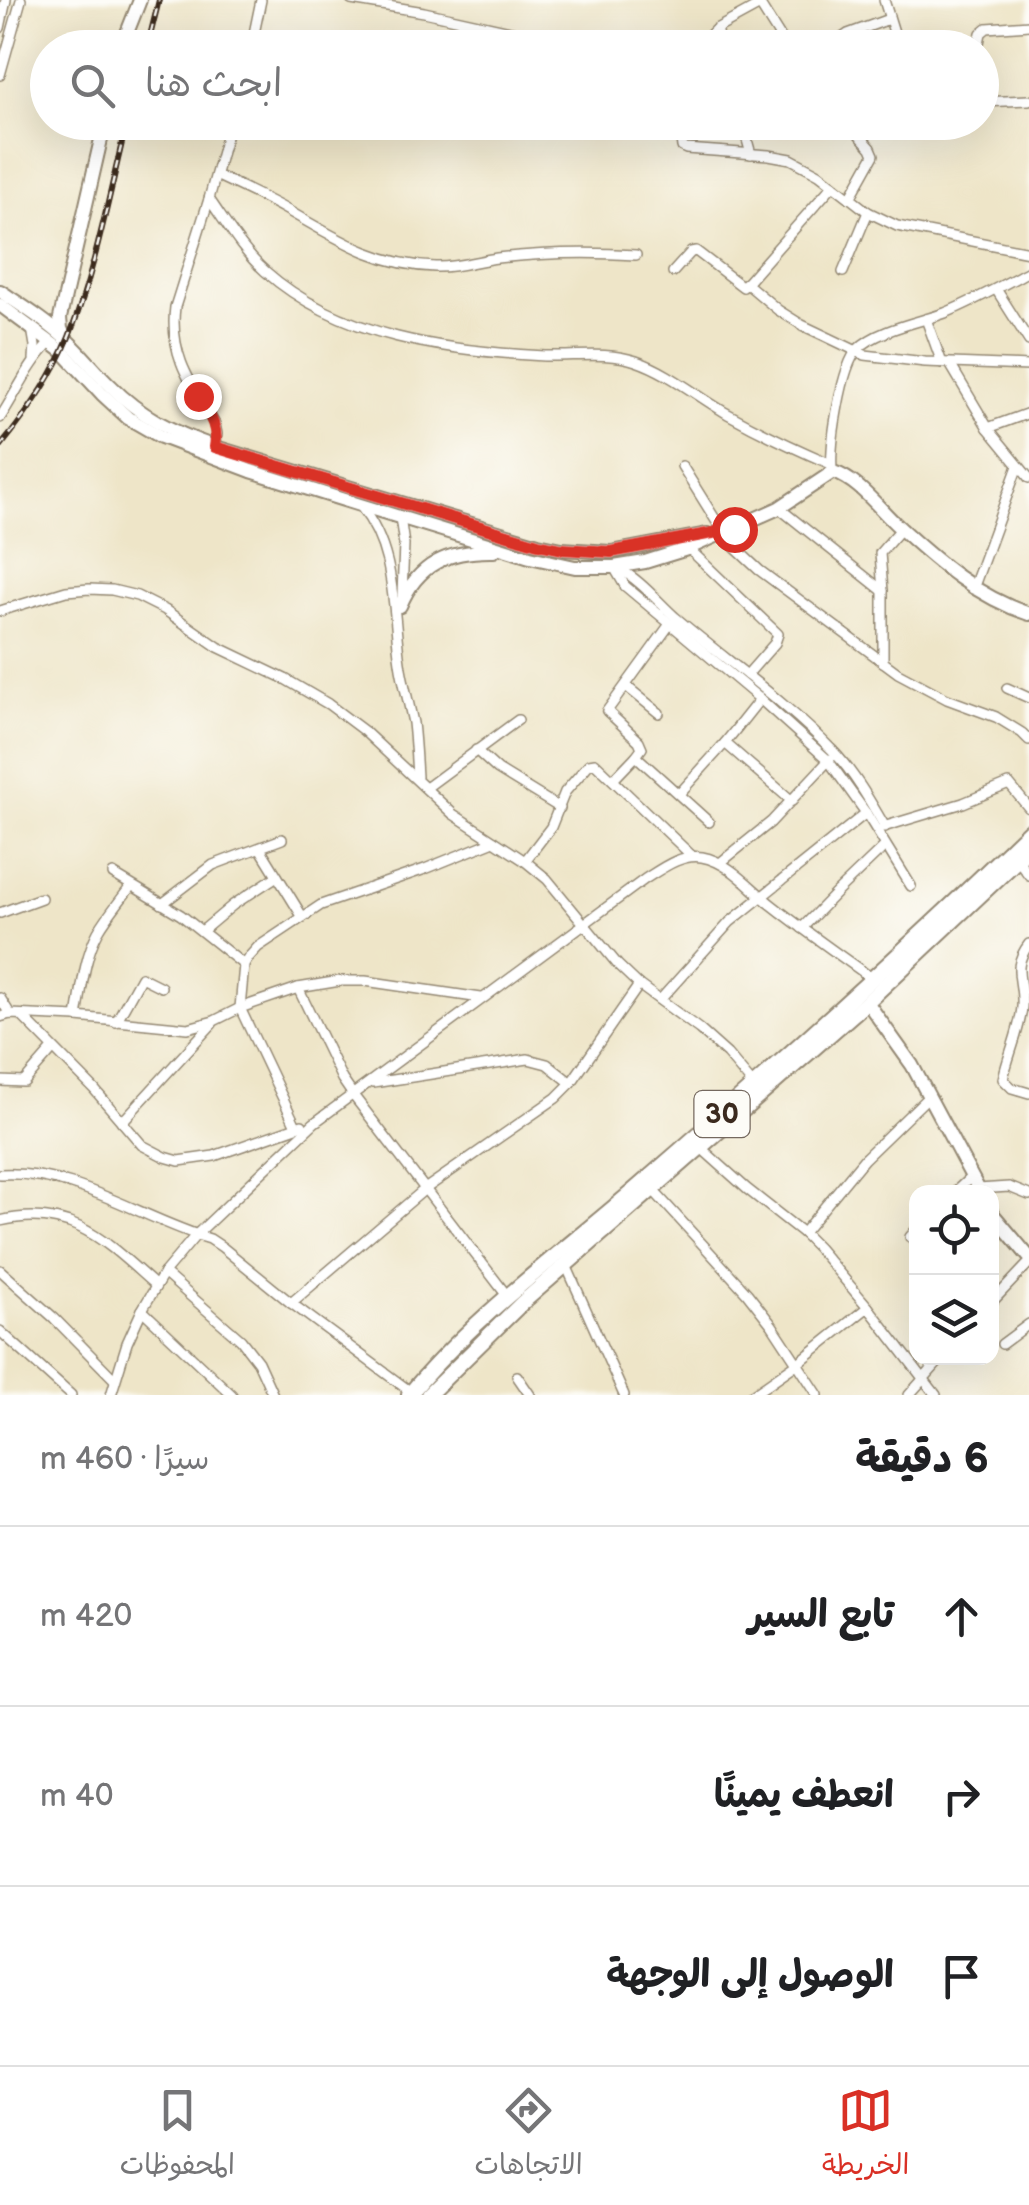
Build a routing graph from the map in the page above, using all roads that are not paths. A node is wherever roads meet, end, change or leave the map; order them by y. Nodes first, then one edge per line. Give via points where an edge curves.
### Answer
1 (6, 0) edge
2 (21, 0) edge
3 (140, 0) edge
4 (261, 0) edge
5 (351, 0) edge
6 (884, 0) edge
7 (765, 2) edge
8 (889, 20) junction
9 (1029, 25) edge
10 (0, 28) edge
11 (716, 29) edge
12 (128, 30) edge
13 (254, 30) edge
14 (506, 30) edge
15 (778, 30) edge
16 (860, 30) edge
17 (893, 30) edge
18 (984, 30) edge
19 (0, 74) edge
20 (1029, 100) edge
21 (999, 101) edge
22 (101, 140) edge
23 (225, 140) edge
24 (681, 140) edge
25 (747, 140) edge
26 (863, 140) edge
27 (751, 154) junction
28 (216, 175) junction
29 (833, 185) junction
30 (209, 198) junction
31 (850, 198) junction
32 (868, 212) junction
33 (1029, 252) edge
34 (636, 255) dead end
35 (1029, 271) edge
36 (673, 272) dead end
37 (843, 272) dead end
38 (746, 283) junction
39 (996, 288) junction
40 (0, 291) edge
41 (0, 305) edge
42 (61, 313) junction
43 (926, 319) junction
44 (38, 325) junction
45 (1029, 341) edge
46 (59, 344) junction
47 (855, 352) junction
48 (34, 359) junction
49 (946, 363) junction
50 (1029, 366) edge
51 (1029, 413) edge
52 (0, 418) edge
53 (988, 428) junction
54 (214, 452) junction
55 (682, 466) dead end
56 (1018, 466) junction
57 (832, 468) junction
58 (1029, 478) edge
59 (360, 505) junction
60 (780, 508) junction
61 (399, 510) junction
62 (901, 529) junction
63 (726, 531) junction
64 (685, 544) junction
65 (511, 551) junction
66 (611, 552) junction
67 (614, 568) junction
68 (973, 589) junction
69 (883, 592) junction
70 (400, 606) junction
71 (0, 611) edge
72 (1029, 614) edge
73 (397, 622) junction
74 (670, 624) junction
75 (883, 662) junction
76 (747, 674) junction
77 (626, 686) junction
78 (1007, 688) dead end
79 (1029, 698) edge
80 (760, 699) junction
81 (659, 713) dead end
82 (518, 720) dead end
83 (1027, 734) edge
84 (725, 743) junction
85 (476, 750) junction
86 (636, 756) junction
87 (832, 757) junction
88 (417, 778) junction
89 (613, 780) junction
90 (426, 788) junction
91 (679, 794) junction
92 (792, 801) junction
93 (560, 808) junction
94 (1029, 808) edge
95 (866, 814) junction
96 (708, 822) dead end
97 (881, 828) junction
98 (1029, 831) edge
99 (282, 838) dead end
100 (494, 841) junction
101 (885, 846) junction
102 (260, 848) junction
103 (1024, 854) edge
104 (692, 856) junction
105 (525, 861) junction
106 (720, 863) junction
107 (112, 874) dead end
108 (1029, 875) edge
109 (277, 876) junction
110 (131, 886) junction
111 (911, 886) dead end
112 (761, 897) junction
113 (41, 898) dead end
114 (162, 904) junction
115 (0, 912) edge
116 (302, 916) junction
117 (585, 924) junction
118 (802, 928) junction
119 (202, 931) junction
120 (1029, 944) edge
121 (244, 965) junction
122 (872, 979) junction
123 (639, 985) junction
124 (160, 988) dead end
125 (298, 988) junction
126 (0, 998) edge
127 (481, 998) junction
128 (660, 1000) junction
129 (867, 1002) junction
130 (240, 1008) junction
131 (10, 1015) edge
132 (77, 1017) junction
133 (214, 1021) junction
134 (116, 1022) junction
135 (53, 1050) junction
136 (0, 1081) edge
137 (571, 1082) junction
138 (370, 1083) junction
139 (754, 1086) junction
140 (1029, 1093) edge
141 (352, 1095) junction
142 (930, 1096) junction
143 (122, 1122) junction
144 (314, 1123) junction
145 (296, 1126) junction
146 (700, 1147) junction
147 (0, 1174) edge
148 (975, 1185) edge
149 (999, 1187) edge
150 (425, 1189) junction
151 (652, 1190) junction
152 (1029, 1194) edge
153 (0, 1220) edge
154 (606, 1222) junction
155 (999, 1222) edge
156 (803, 1233) junction
157 (196, 1235) junction
158 (581, 1244) junction
159 (1029, 1260) edge
160 (566, 1265) junction
161 (0, 1270) edge
162 (164, 1273) junction
163 (155, 1286) junction
164 (999, 1294) edge
165 (508, 1297) junction
166 (290, 1303) junction
167 (868, 1308) junction
168 (142, 1310) junction
169 (1029, 1324) edge
170 (0, 1331) edge
171 (1002, 1344) dead end
172 (798, 1363) junction
173 (936, 1365) edge
174 (517, 1376) dead end
175 (924, 1378) junction
176 (115, 1390) edge
177 (410, 1394) edge
178 (71, 1395) edge
179 (232, 1395) edge
180 (273, 1395) edge
181 (428, 1395) edge
182 (530, 1395) edge
183 (624, 1395) edge
184 (752, 1395) edge
185 (818, 1395) edge
186 (909, 1395) edge
187 (936, 1395) edge

1 - 10 street
2 - 19 street
3 - 12 street
4 - 13 street
5 - 14 street
6 - 8 street
7 - 11 street
7 - 15 street
8 - 16 street
8 - 17 street
9 - 18 street
20 - 21 street
22 - 42 street
23 - 28 street
24 - 27 street via 686,149
25 - 27 street
26 - 31 street via 874,154
27 - 29 street via 791,159
28 - 30 street
28 - 34 street via 378,258 436,268 544,254
29 - 31 street
29 - 38 street
30 - 54 street via 173,320 177,354 215,424
30 - 57 street via 264,270 357,325 458,348 637,361
31 - 32 street
32 - 33 street via 897,226
32 - 37 street
35 - 39 street
36 - 38 street via 696,251 739,286
38 - 47 street via 778,310
39 - 43 street
39 - 45 street
40 - 44 street
41 - 44 street
42 - 44 street
42 - 46 street
43 - 47 street
43 - 49 street
44 - 46 street
44 - 48 street
46 - 48 street
46 - 54 street via 144,414
47 - 49 street
47 - 57 street via 841,388
48 - 52 street
49 - 50 street
49 - 53 street
51 - 53 street
53 - 56 street
54 - 59 street
54 - 61 street
55 - 63 street
56 - 58 street
56 - 68 street
57 - 60 street
57 - 62 street
59 - 61 street
59 - 73 street via 382,538
60 - 63 street
60 - 69 street
61 - 65 street
61 - 66 street via 562,549
61 - 70 street
62 - 68 street
62 - 69 street via 880,552
63 - 64 street
63 - 75 street via 759,570
64 - 66 street
64 - 67 street
64 - 76 street via 778,634
65 - 67 street via 575,567
65 - 70 street via 468,550 436,563
66 - 67 street
67 - 74 street
67 - 76 street
68 - 72 street
69 - 75 street
70 - 73 street
71 - 88 street via 66,591 137,596 328,704
73 - 88 street
74 - 77 street
74 - 80 street
75 - 83 street
76 - 87 street
77 - 81 street
77 - 86 street via 607,711 639,740
78 - 79 street
80 - 84 street
80 - 87 street
82 - 85 street
84 - 91 street
84 - 92 street
85 - 90 street
85 - 93 street
86 - 89 street
86 - 91 street
87 - 92 street
87 - 95 street
87 - 97 street via 850,771
88 - 90 street
89 - 93 street via 590,764
89 - 104 street
90 - 100 street
91 - 96 street
92 - 106 street
93 - 105 street
94 - 97 street via 1006,785
95 - 97 street
95 - 112 street
97 - 101 street
98 - 122 main road, 30
99 - 102 street
100 - 105 street
100 - 116 street
101 - 111 street
101 - 118 street
102 - 109 street
102 - 114 street via 213,865
103 - 108 street
103 - 129 main road, 30
104 - 106 street
104 - 117 street via 645,879
105 - 117 street
106 - 112 street
107 - 110 street
109 - 116 street
109 - 119 street
110 - 114 street
110 - 132 street via 92,946
112 - 118 street
112 - 128 street
113 - 115 street
114 - 119 street
116 - 121 street
117 - 123 street
117 - 127 street
118 - 122 street
119 - 121 street
120 - 140 street via 1020,956 1020,1019 1003,1079
121 - 130 street
122 - 139 main road, 30
123 - 128 street
123 - 137 street
124 - 134 street via 141,977
125 - 127 street via 365,981
125 - 130 street
125 - 141 street
126 - 131 street
127 - 138 street
128 - 139 street via 714,1042
129 - 142 street
129 - 146 main road, 30
130 - 133 street
130 - 145 street
131 - 132 street
131 - 135 street
132 - 134 street
133 - 134 street via 188,1028
133 - 143 street
135 - 136 street via 24,1082
135 - 143 street
137 - 138 street via 528,1059
137 - 150 street
138 - 141 street
139 - 154 main road, 30
141 - 144 street
141 - 150 street
142 - 148 street
142 - 156 street via 864,1159
143 - 145 street via 150,1151 179,1161 228,1152
144 - 145 street
144 - 157 street
146 - 151 main road, 30
146 - 156 street
147 - 157 street via 43,1177
149 - 152 street
150 - 165 street
150 - 166 street
151 - 154 main road, 30
151 - 172 street via 747,1293
153 - 163 street via 47,1218 86,1229
154 - 158 main road, 30
155 - 159 street
156 - 167 street
157 - 162 street
157 - 166 street via 222,1246
158 - 160 main road, 30
158 - 165 main road, 30
159 - 164 street
160 - 181 main road, 30
160 - 183 street
161 - 176 street via 54,1318
162 - 163 street
162 - 180 street via 241,1340
163 - 168 street
165 - 177 main road, 30
166 - 177 street
167 - 172 street
167 - 175 street
168 - 176 street
168 - 179 street
169 - 171 street
170 - 178 street
172 - 184 street
172 - 185 street
173 - 175 street
174 - 182 street
175 - 186 street
175 - 187 street

